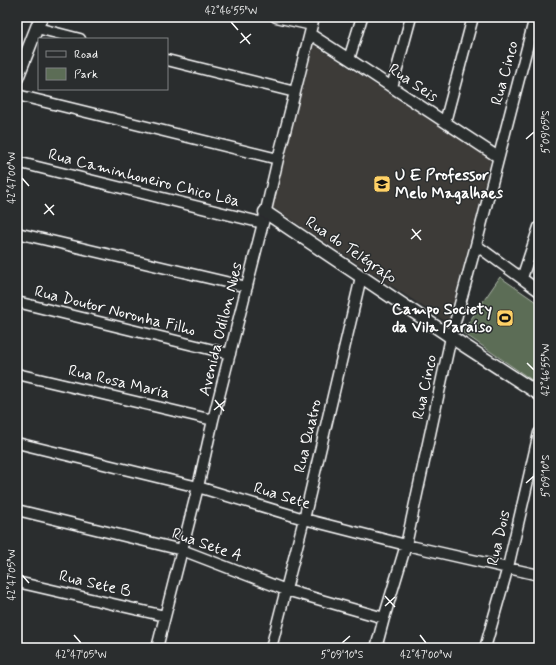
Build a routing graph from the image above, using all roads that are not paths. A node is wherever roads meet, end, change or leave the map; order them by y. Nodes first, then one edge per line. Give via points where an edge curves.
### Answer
1 (276, 17) edge
2 (362, 17) edge
3 (411, 17) edge
4 (473, 17) edge
5 (535, 17) edge
6 (39, 23) edge
7 (312, 26) edge
8 (77, 38) edge
9 (349, 59) junction
10 (168, 60) edge
11 (17, 78) edge
12 (392, 87) junction
13 (295, 92) junction
14 (17, 95) edge
15 (445, 122) junction
16 (498, 157) junction
17 (278, 159) junction
18 (17, 162) edge
19 (264, 218) junction
20 (539, 227) edge
21 (17, 233) edge
22 (476, 246) junction
23 (361, 277) junction
24 (522, 278) junction
25 (246, 287) junction
26 (539, 290) edge
27 (17, 302) edge
28 (451, 337) junction
29 (230, 354) junction
30 (17, 374) edge
31 (539, 394) edge
32 (213, 420) junction
33 (539, 433) edge
34 (17, 443) edge
35 (198, 487) junction
36 (17, 510) edge
37 (304, 519) junction
38 (406, 546) junction
39 (182, 550) junction
40 (508, 567) junction
41 (539, 575) edge
42 (17, 582) edge
43 (286, 590) junction
44 (166, 616) junction
45 (384, 618) junction
46 (157, 648) edge
47 (271, 648) edge
48 (376, 648) edge
49 (485, 648) edge

1 - 7 street
2 - 9 street
3 - 12 street
4 - 15 street
5 - 16 street, Rua Cinco
6 - 8 street
6 - 11 street
7 - 9 street, Rua Seis
7 - 13 street, Avenida Odilon Nues
9 - 12 street, Rua Seis
10 - 13 street
12 - 15 street, Rua Seis
13 - 17 street, Avenida Odilon Nues
14 - 17 street
15 - 16 street, Rua Seis
16 - 22 street, Rua Cinco
17 - 19 street, Avenida Odilon Nues
18 - 19 street, Rua Caminhoneiro Chico Lôa
19 - 23 street, Rua do Telégrafo
19 - 25 street, Avenida Odilon Nues
20 - 24 street
21 - 25 street
22 - 24 street
22 - 28 street, Rua Cinco
23 - 28 street, Rua do Telégrafo
23 - 37 street, Rua Quatro
24 - 26 street
25 - 29 street, Avenida Odilon Nues
27 - 29 street, Rua Doutor Noronha Filho
28 - 31 street, Rua do Telégrafo
28 - 38 street, Rua Cinco
29 - 32 street, Avenida Odilon Nues
30 - 32 street, Rua Rosa Maria
32 - 35 street, Avenida Odilon Nues
33 - 40 street, Rua Dois
34 - 35 street, Rua Sete
35 - 37 street, Rua Sete
35 - 39 street, Avenida Odilon Nues
36 - 39 street, Rua Sete A
37 - 38 street, Rua Sete
37 - 43 street, Rua Quatro
38 - 40 street, Rua Sete
38 - 45 street, Rua Cinco
39 - 43 street, Rua Sete A
39 - 44 street, Avenida Odilon Nues
40 - 41 street, Rua Sete
40 - 49 street, Rua Dois
42 - 44 street, Rua Sete B
43 - 45 street, Rua Sete A
43 - 47 street, Rua Quatro
44 - 46 street, Avenida Odilon Nues
45 - 48 street, Rua Cinco

